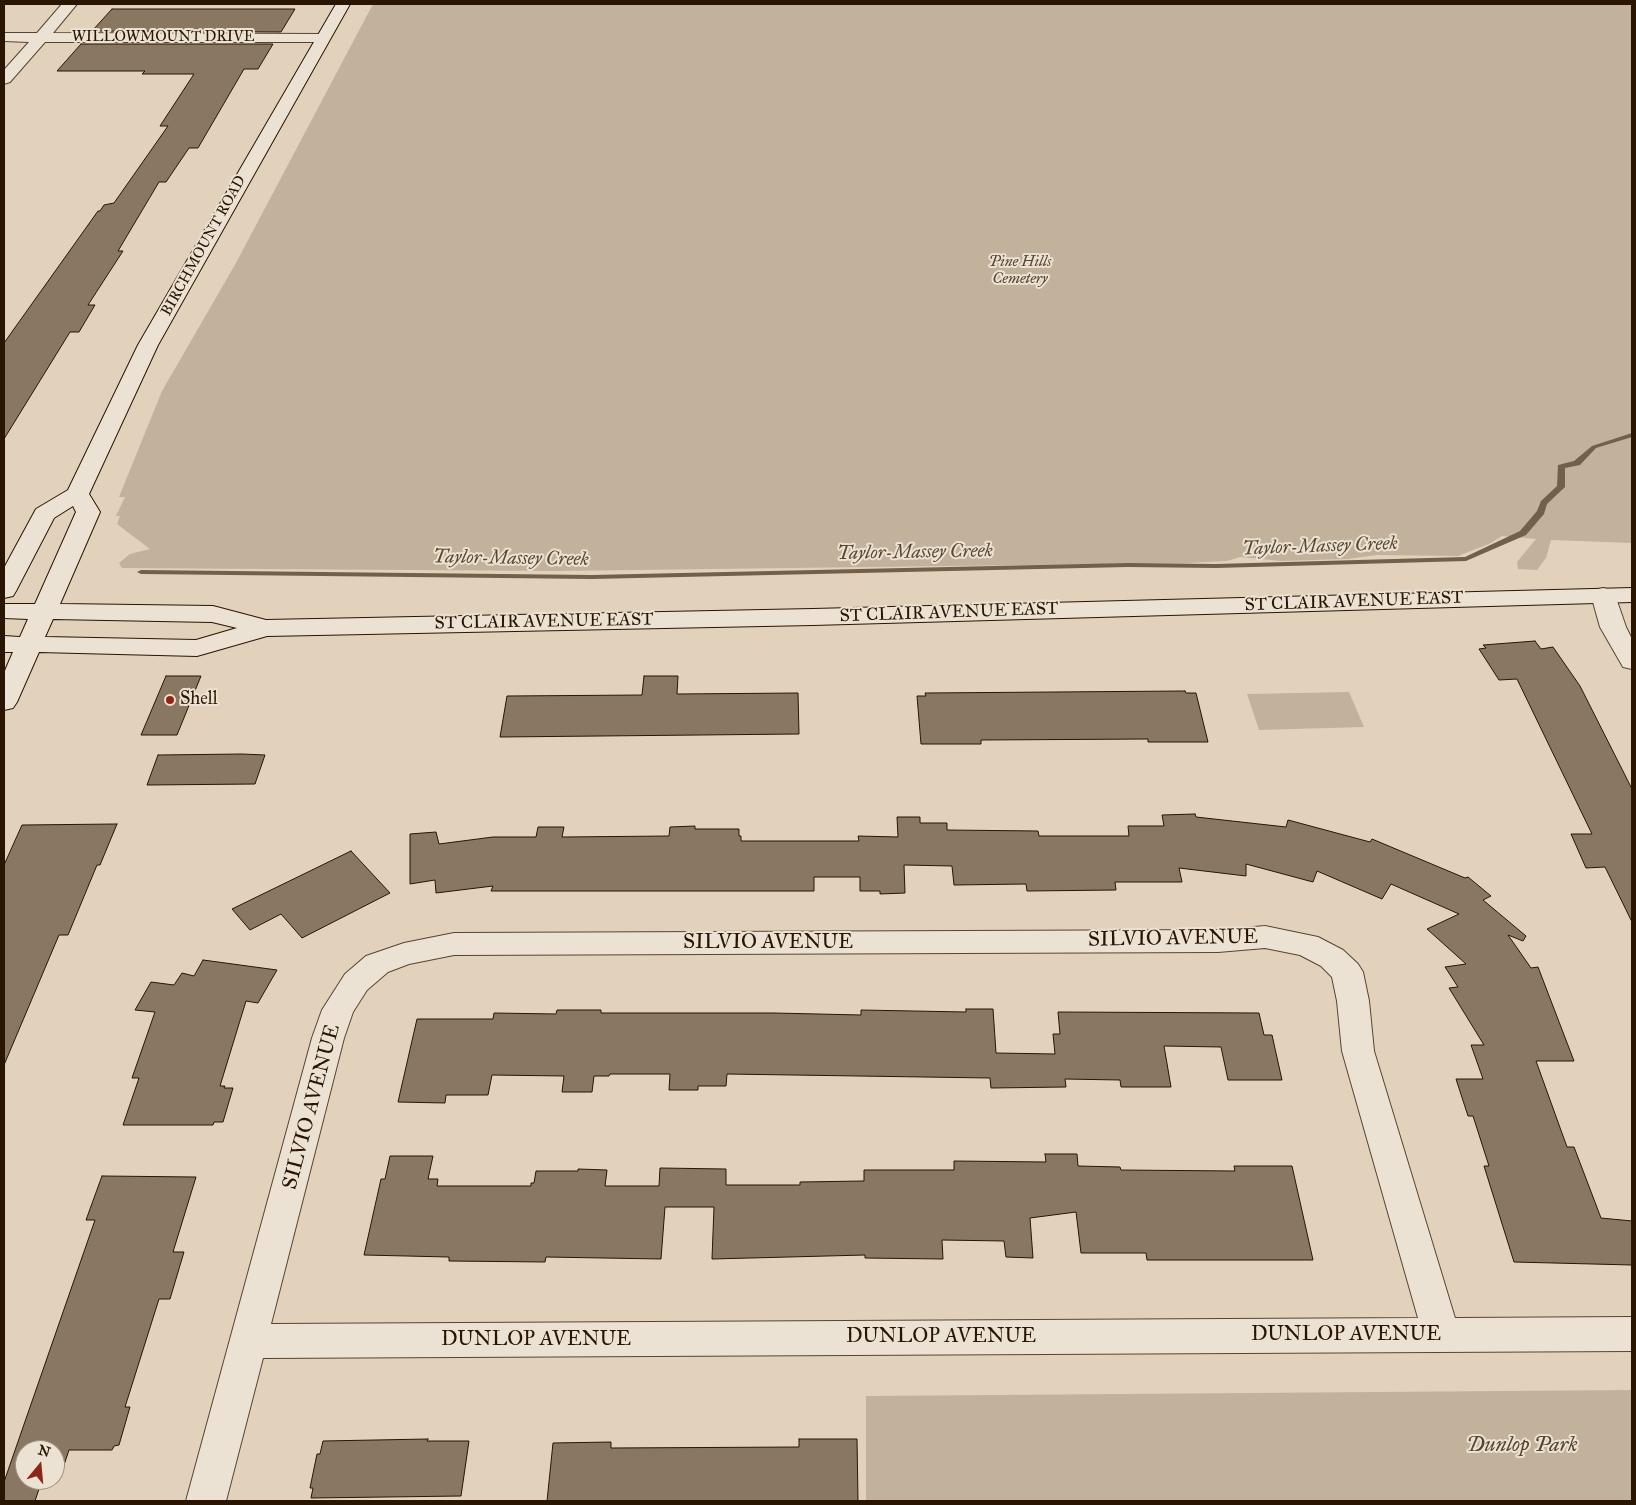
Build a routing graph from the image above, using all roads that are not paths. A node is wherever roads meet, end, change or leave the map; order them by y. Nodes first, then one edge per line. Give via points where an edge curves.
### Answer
1 (70, 4) edge
2 (343, 4) edge
3 (4, 37) edge
4 (41, 37) junction
5 (323, 38) junction
6 (4, 79) edge
7 (78, 494) junction
8 (4, 591) edge
9 (1603, 595) junction
10 (1632, 595) edge
11 (4, 611) edge
12 (42, 612) junction
13 (266, 628) junction
14 (16, 644) edge
15 (1632, 661) edge
16 (4, 702) edge
17 (1441, 1334) junction
18 (1632, 1334) edge
19 (249, 1342) junction
20 (206, 1501) edge

1 - 4 main road
2 - 5 main road, BIRCHMOUNT ROAD
3 - 4 main road, WILLOWMOUNT DRIVE
4 - 5 main road, WILLOWMOUNT DRIVE
4 - 6 main road
5 - 7 main road, BIRCHMOUNT ROAD via 148,345
7 - 8 main road via 44,514
7 - 12 main road via 88,512
9 - 10 main road, ST CLAIR AVENUE EAST
9 - 13 main road, ST CLAIR AVENUE EAST
9 - 15 main road via 1613,627
11 - 12 main road, ST CLAIR AVENUE EAST
12 - 13 main road, ST CLAIR AVENUE EAST via 213,614
12 - 14 main road
13 - 14 main road, ST CLAIR AVENUE EAST via 197,648
14 - 16 main road
17 - 18 main road, DUNLOP AVENUE
17 - 19 main road, DUNLOP AVENUE
17 - 19 main road, SILVIO AVENUE via 1358,1050 1354,1001 1346,972 1332,958 1307,945 1265,936 1208,941 454,944 404,954 377,964 356,982 338,1010 328,1038
19 - 20 main road, SILVIO AVENUE

